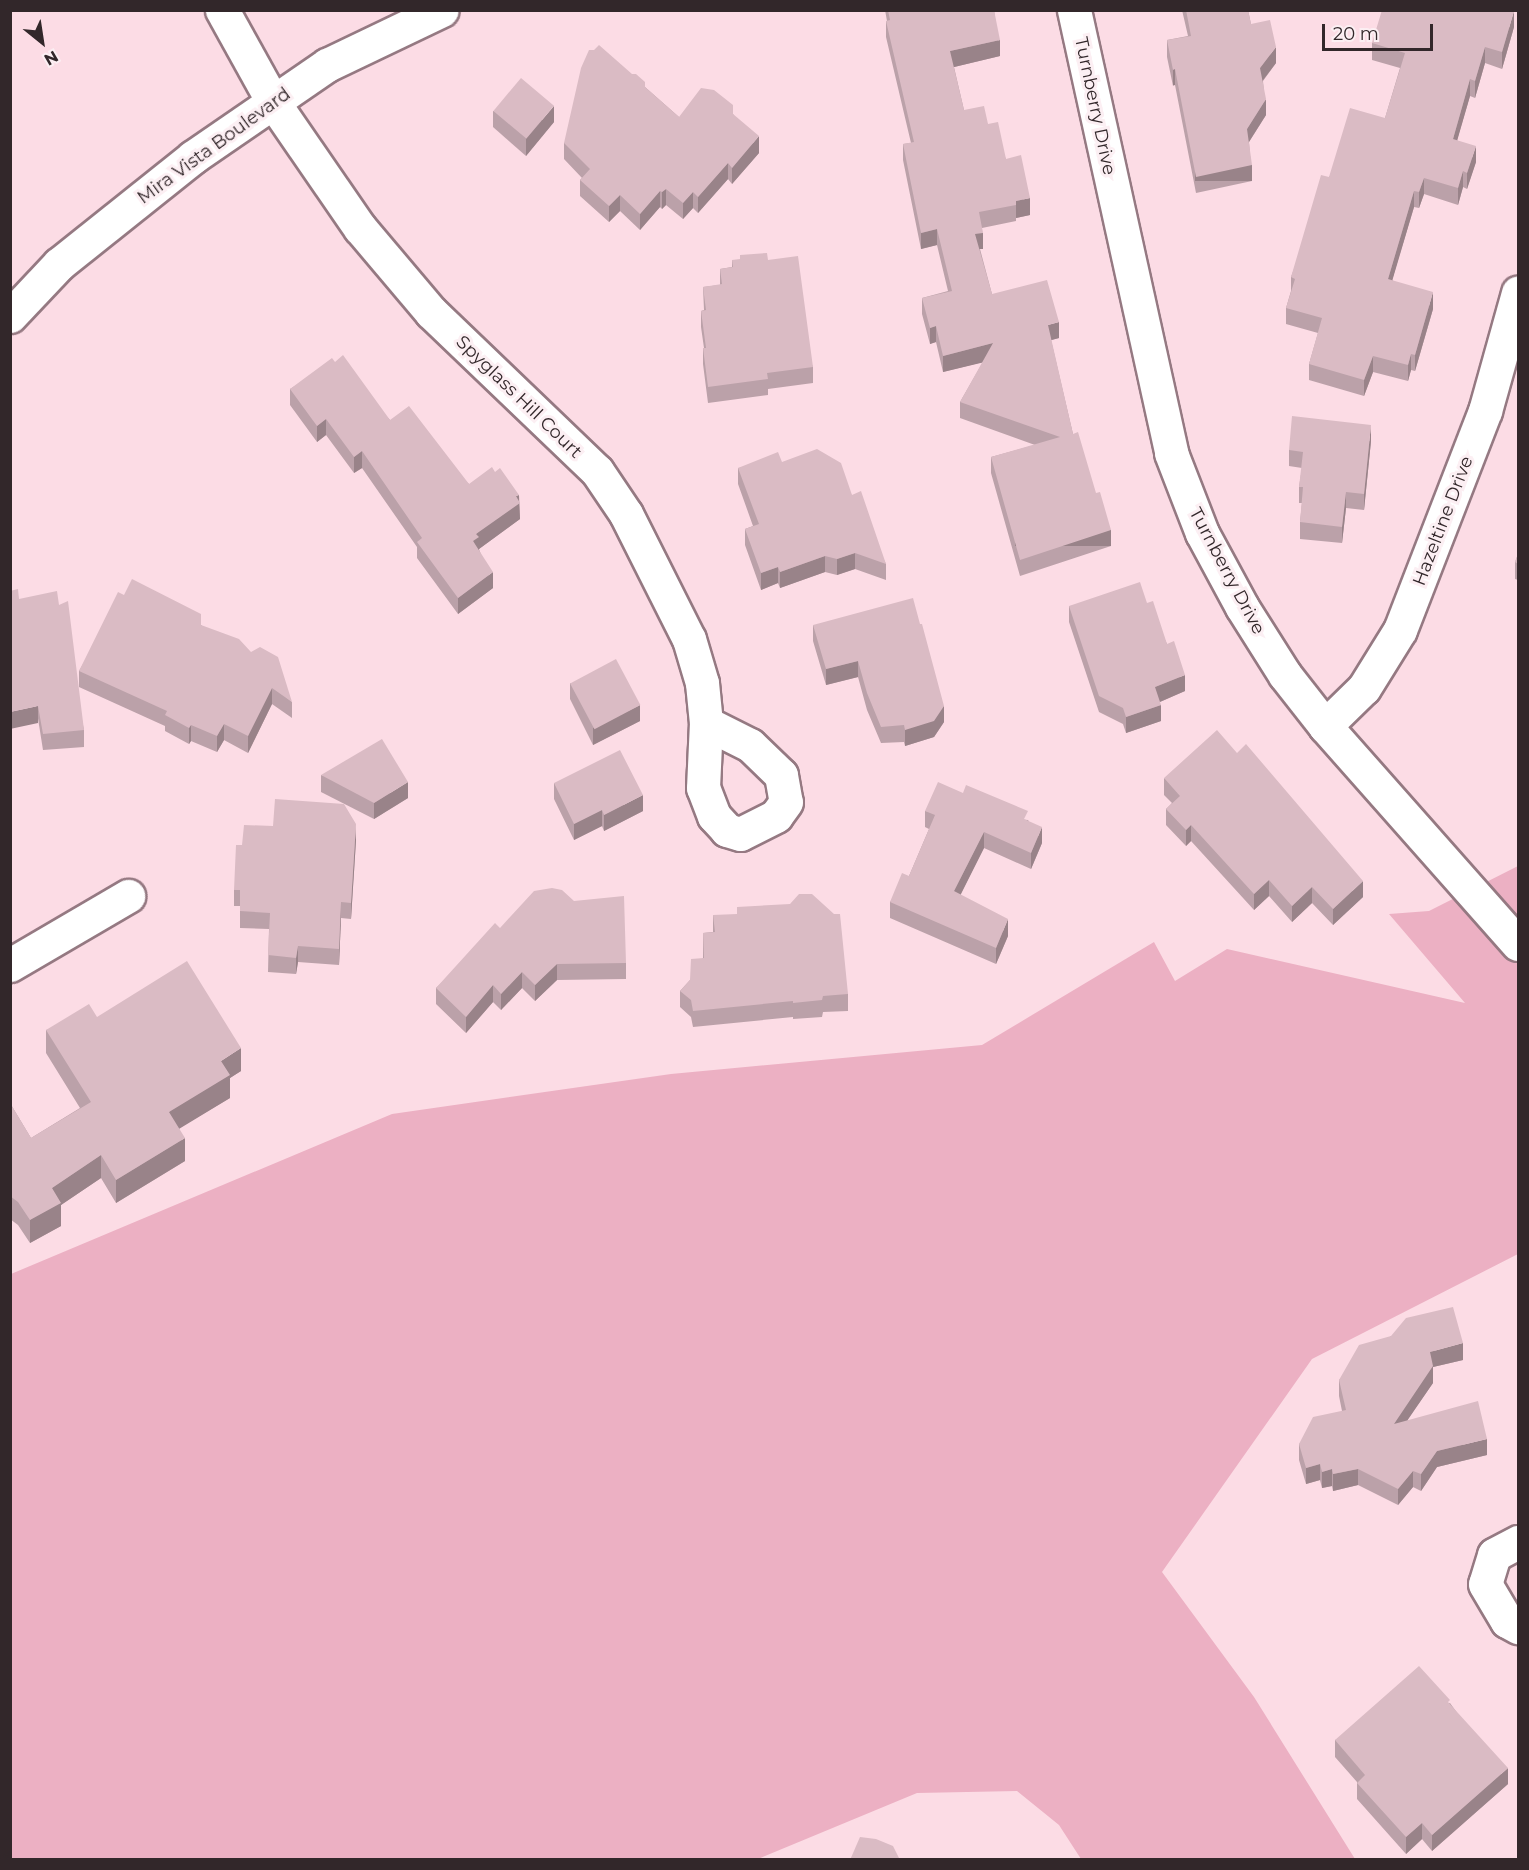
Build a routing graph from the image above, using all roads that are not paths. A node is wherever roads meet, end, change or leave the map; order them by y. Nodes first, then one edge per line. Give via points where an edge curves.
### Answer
1 (222, 10) edge
2 (442, 10) edge
3 (1074, 10) edge
4 (273, 102) junction
5 (1518, 293) edge
6 (10, 316) edge
7 (706, 723) dead end
8 (1325, 726) junction
9 (128, 896) dead end
10 (1518, 944) edge
11 (10, 965) edge
12 (1518, 1542) edge
13 (1518, 1627) edge

1 - 4 street, Spyglass Hill Court
2 - 4 street, Mira Vista Boulevard via 327,65
3 - 8 street, Turnberry Drive via 1171,453 1202,533 1242,607 1285,675
4 - 6 street, Mira Vista Boulevard via 193,157 60,264
4 - 7 street, Spyglass Hill Court via 360,228 431,312 597,471 626,514 689,639 702,683
5 - 8 street, Hazeltine Drive via 1485,411 1400,630 1364,688
8 - 10 street, Turnberry Drive
9 - 11 street
12 - 13 street via 1494,1555 1485,1584 1507,1621

